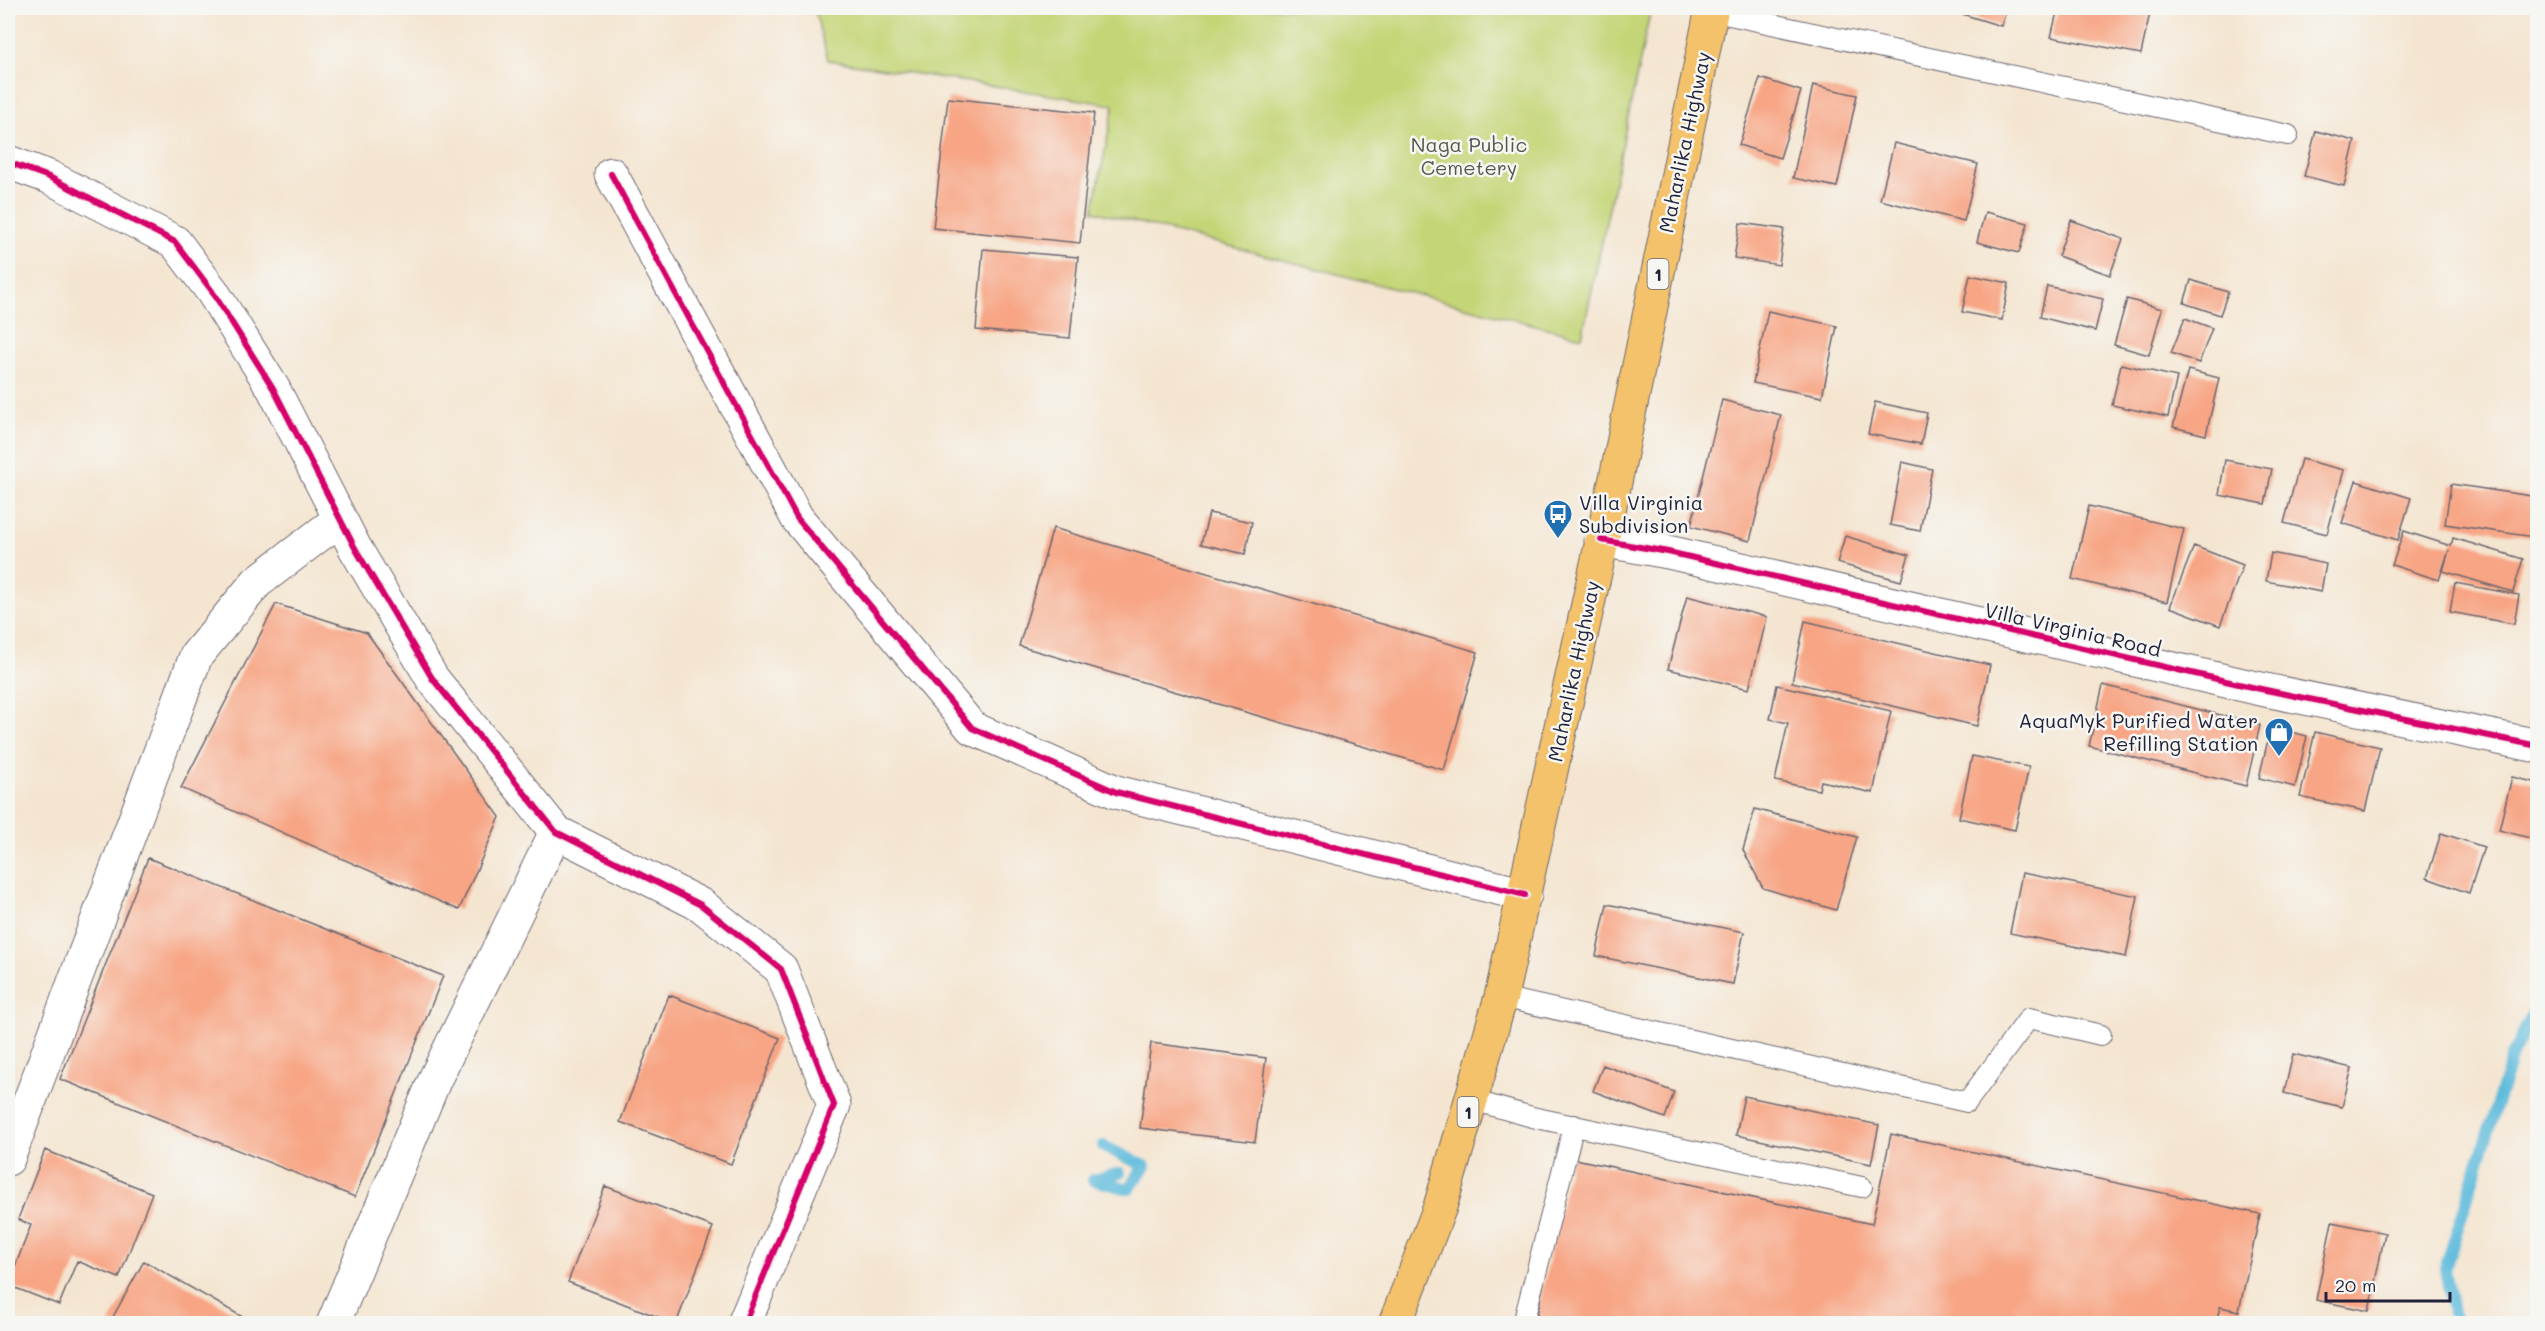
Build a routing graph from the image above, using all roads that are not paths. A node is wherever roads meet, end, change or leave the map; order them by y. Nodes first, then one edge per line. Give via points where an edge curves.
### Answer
1 (1712, 10) edge
2 (2288, 135) dead end
3 (8, 162) edge
4 (610, 174) dead end
5 (340, 519) junction
6 (1601, 540) junction
7 (2538, 746) edge
8 (556, 832) junction
9 (1525, 895) junction
10 (1501, 997) junction
11 (2101, 1035) dead end
12 (1472, 1100) junction
13 (1574, 1125) junction
14 (8, 1159) edge
15 (1862, 1187) dead end
16 (333, 1323) edge
17 (744, 1323) edge
18 (1395, 1323) edge
19 (1523, 1323) edge

1 - 2 lane
1 - 6 main road, Maharlika Highway / 1
3 - 5 street via 49,177 175,242 212,291 273,388
4 - 9 street via 797,518 972,729 1116,792
5 - 8 street via 432,678
5 - 14 street via 257,582 196,656
6 - 7 street, Villa Virginia Road via 2256,688
6 - 9 main road, Maharlika Highway / 1
8 - 16 street via 435,1079
8 - 17 street via 701,905 781,969 834,1105
9 - 10 main road, Maharlika Highway / 1
10 - 11 lane via 1967,1102 2029,1018
10 - 12 main road, Maharlika Highway / 1
12 - 13 lane
12 - 18 main road, Maharlika Highway / 1 via 1440,1207
13 - 15 lane
13 - 19 lane

